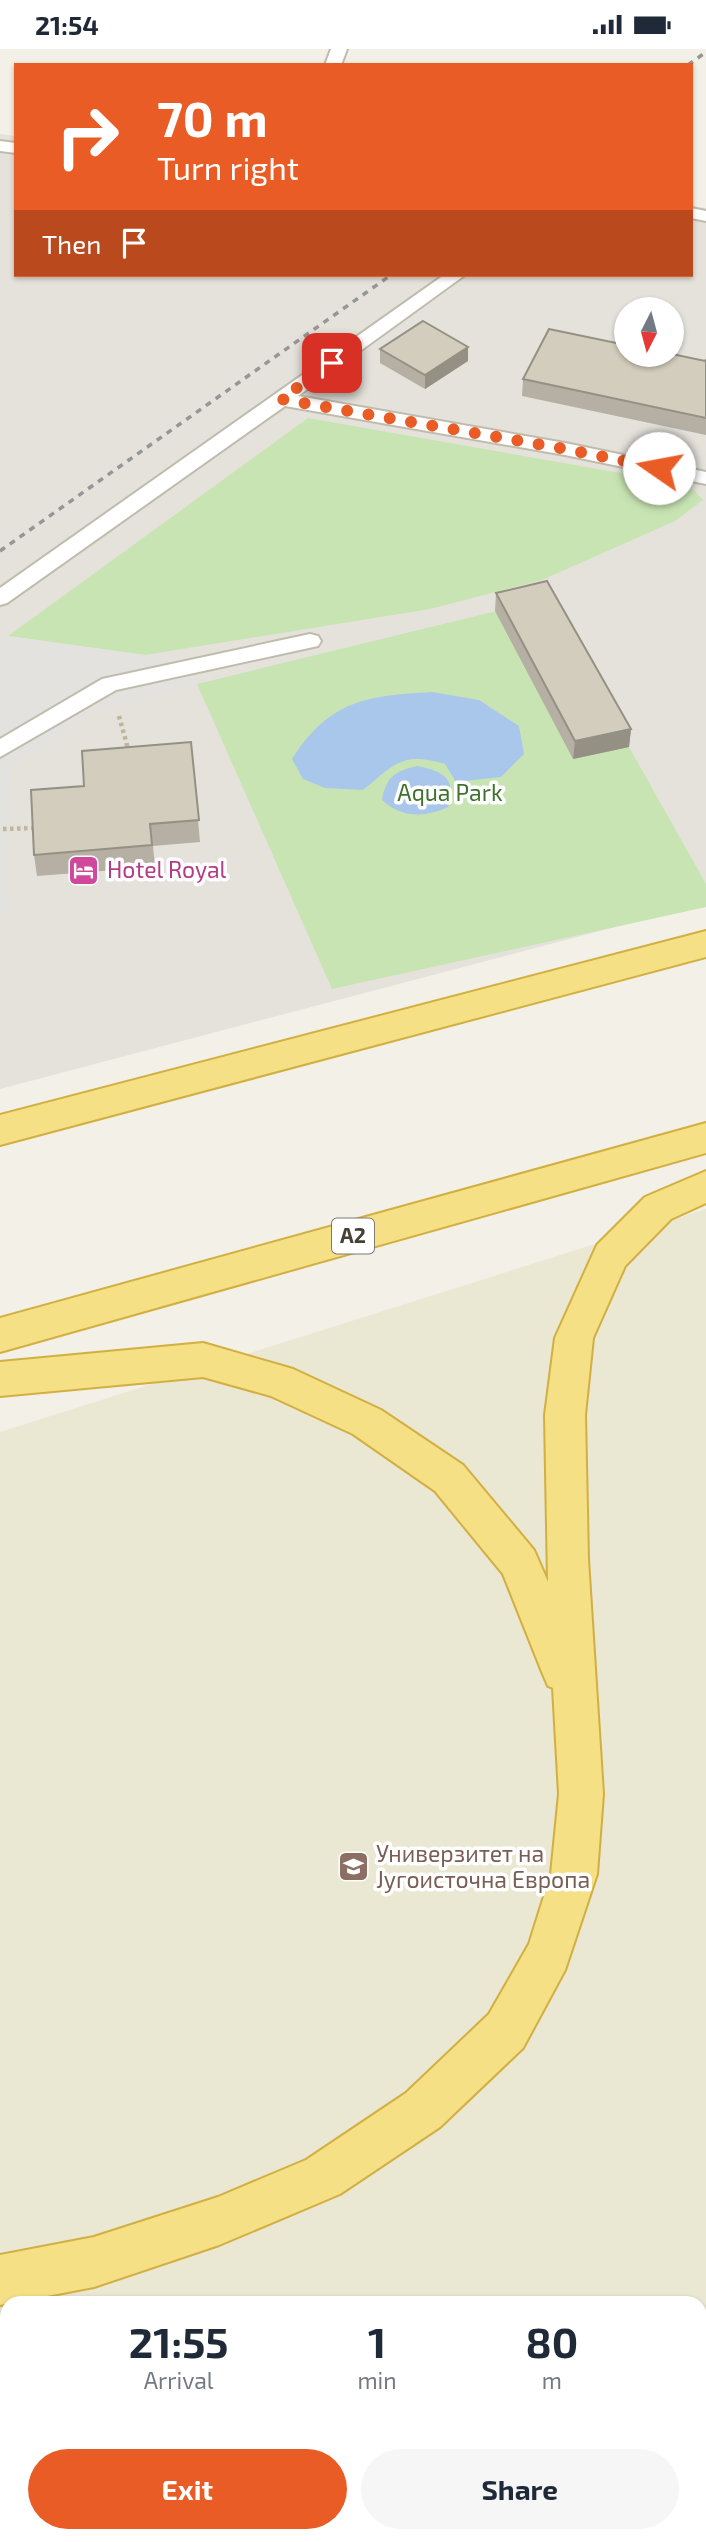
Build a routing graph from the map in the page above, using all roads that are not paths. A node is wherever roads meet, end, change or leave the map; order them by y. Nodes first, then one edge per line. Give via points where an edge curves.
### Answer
1 (453, 277) edge
2 (281, 399) junction
3 (706, 478) edge
4 (0, 598) edge
5 (310, 641) dead end
6 (0, 749) edge
7 (706, 944) edge
8 (0, 1129) edge
9 (706, 1138) edge
10 (706, 1186) edge
11 (0, 1335) edge
12 (0, 1379) edge
13 (576, 1703) junction
14 (0, 2280) edge

1 - 2 lane
2 - 3 lane
2 - 4 lane
5 - 6 lane via 110,684
7 - 8 highway
9 - 11 highway, A2
10 - 13 highway via 658,1208 610,1256 574,1338 565,1415 566,1559
12 - 13 highway via 203,1360 279,1381 367,1422 449,1478 519,1563
13 - 14 highway via 581,1794 574,1874 549,1954 506,2031 423,2110 323,2177 219,2221 94,2262

